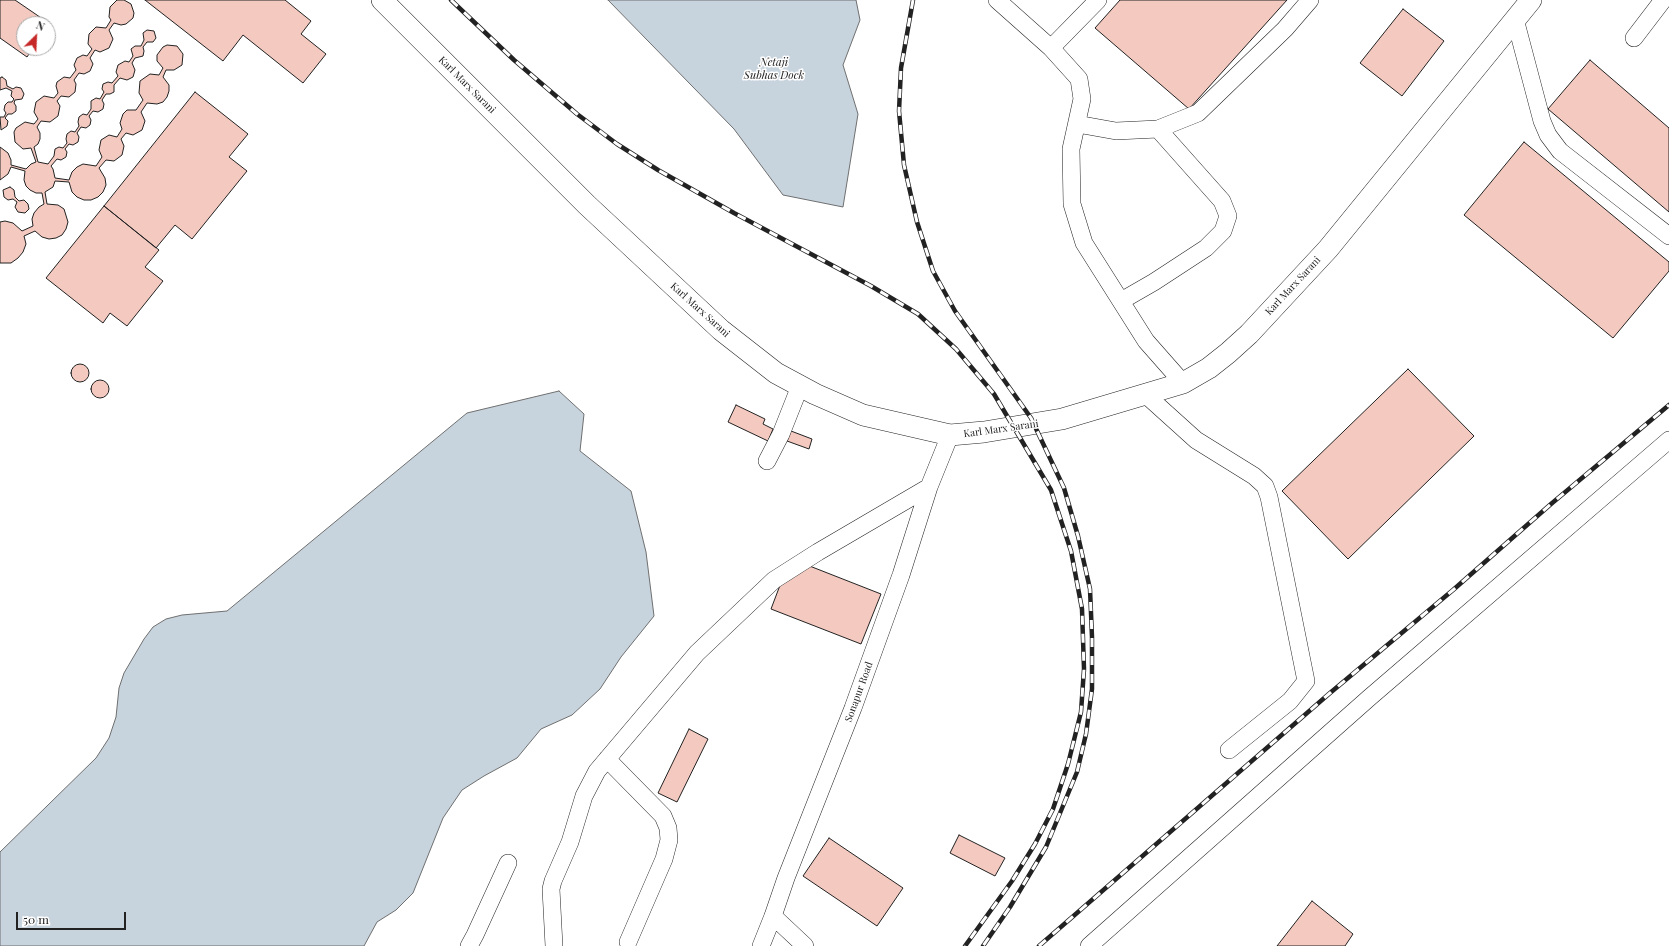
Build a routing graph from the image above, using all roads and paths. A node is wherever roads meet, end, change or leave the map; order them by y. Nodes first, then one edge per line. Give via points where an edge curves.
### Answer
1 (382, 0) edge
2 (997, 0) edge
3 (1098, 0) edge
4 (1310, 0) edge
5 (1531, 0) edge
6 (1663, 0) edge
7 (1515, 19) junction
8 (1634, 38) dead end
9 (1051, 48) junction
10 (1077, 124) junction
11 (1158, 129) junction
12 (1669, 236) edge
13 (1121, 301) junction
14 (1184, 383) junction
15 (800, 386) junction
16 (1145, 394) junction
17 (950, 435) junction
18 (1669, 440) edge
19 (766, 462) dead end
20 (929, 487) junction
21 (1228, 750) dead end
22 (607, 759) junction
23 (508, 863) dead end
24 (773, 916) junction
25 (628, 942) dead end
26 (468, 946) edge
27 (554, 946) edge
28 (761, 946) edge
29 (805, 946) edge
30 (1089, 946) edge

1 - 15 main road, Karl Marx Sarani via 587,205 721,330 776,373
2 - 9 street
3 - 9 street
4 - 11 street via 1285,29 1198,113
5 - 7 main road, Karl Marx Sarani
6 - 8 street
7 - 12 street via 1548,135 1560,151
7 - 14 main road, Karl Marx Sarani via 1328,249 1249,334 1209,368
9 - 10 street via 1079,79 1082,99
10 - 11 street via 1116,131
10 - 13 street via 1072,149 1072,204 1084,243
11 - 13 street via 1222,201 1228,216 1223,231 1206,248
13 - 14 street via 1146,341
14 - 16 main road, Karl Marx Sarani
15 - 17 main road, Karl Marx Sarani via 863,415
15 - 19 street via 778,441
16 - 17 main road, Karl Marx Sarani via 1062,419
16 - 21 street via 1196,440 1254,476 1265,486 1269,497 1306,681 1290,701
17 - 20 street, Sonapur Road
18 - 30 street via 1369,698
20 - 22 street via 774,580 697,653
20 - 24 street, Sonapur Road via 854,708
22 - 25 street via 663,816 668,828 669,840 664,859
22 - 27 street via 597,771 584,796 570,842 553,881 551,889
23 - 26 street
24 - 28 street, Sonapur Road
24 - 29 street

